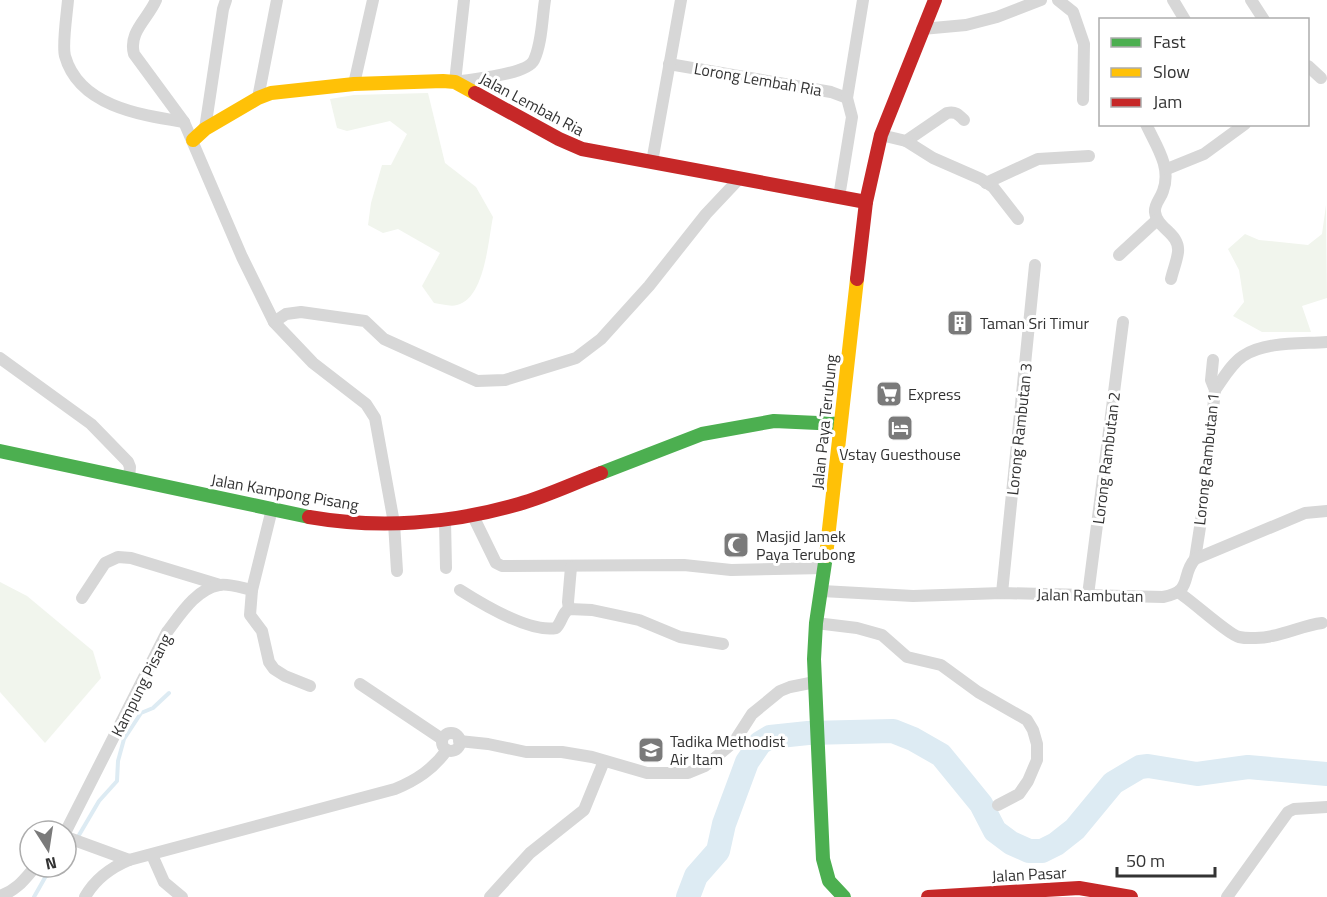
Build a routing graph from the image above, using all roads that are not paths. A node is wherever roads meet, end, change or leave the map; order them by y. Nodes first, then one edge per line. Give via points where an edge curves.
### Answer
1 (68, 0) edge
2 (156, 0) edge
3 (226, 0) edge
4 (277, 0) edge
5 (373, 0) edge
6 (464, 0) edge
7 (545, 0) edge
8 (681, 0) edge
9 (863, 0) edge
10 (935, 0) edge
11 (1041, 0) edge
12 (1058, 0) edge
13 (1173, 0) edge
14 (1251, 0) edge
15 (1184, 18) edge
16 (1263, 18) edge
17 (922, 29) junction
18 (669, 64) junction
19 (1309, 67) edge
20 (1321, 78) dead end
21 (455, 82) junction
22 (354, 84) junction
23 (258, 98) junction
24 (847, 98) junction
25 (1083, 100) dead end
26 (964, 120) dead end
27 (184, 122) junction
28 (1147, 126) edge
29 (1242, 126) edge
30 (205, 129) junction
31 (881, 135) junction
32 (193, 140) junction
33 (906, 141) junction
34 (1089, 156) dead end
35 (652, 162) junction
36 (1167, 169) junction
37 (739, 178) junction
38 (987, 183) junction
39 (839, 197) junction
40 (866, 202) junction
41 (1018, 219) dead end
42 (1157, 220) junction
43 (1119, 255) dead end
44 (1035, 265) dead end
45 (1171, 279) dead end
46 (274, 322) junction
47 (1123, 322) dead end
48 (1327, 342) edge
49 (0, 358) edge
50 (1213, 360) dead end
51 (1215, 390) junction
52 (840, 424) junction
53 (0, 451) edge
54 (129, 478) junction
55 (272, 509) junction
56 (1327, 511) edge
57 (473, 516) junction
58 (445, 520) junction
59 (394, 523) junction
60 (1195, 559) junction
61 (571, 567) junction
62 (446, 568) dead end
63 (825, 568) junction
64 (397, 571) dead end
65 (220, 585) junction
66 (252, 590) junction
67 (460, 590) dead end
68 (822, 591) junction
69 (1178, 592) junction
70 (1002, 593) junction
71 (1088, 594) junction
72 (82, 598) dead end
73 (569, 609) junction
74 (1322, 623) dead end
75 (816, 624) junction
76 (723, 644) dead end
77 (815, 682) junction
78 (360, 684) dead end
79 (310, 686) dead end
80 (445, 745) junction
81 (604, 761) junction
82 (998, 805) dead end
83 (1327, 807) edge
84 (78, 824) edge
85 (78, 839) edge
86 (152, 855) junction
87 (823, 859) junction
88 (129, 860) junction
89 (26, 879) edge
90 (0, 896) edge
91 (1230, 896) edge
92 (85, 897) edge
93 (182, 897) edge
94 (490, 897) edge
95 (822, 897) edge
96 (844, 897) edge
97 (928, 897) edge
98 (1131, 897) edge

1 - 27 street via 64,54 74,75 90,93 138,114
2 - 27 street via 134,36 134,54
3 - 30 street
4 - 23 street
5 - 22 street
6 - 21 street
7 - 21 street via 537,51 527,68
8 - 18 street
9 - 24 street
10 - 17 main road, Jalan Paya Terubung
11 - 17 street via 966,25
12 - 25 street via 1072,12 1084,44
13 - 15 street
14 - 16 street
17 - 31 main road, Jalan Paya Terubung
18 - 24 street, Lorong Lembah Ria
18 - 35 street
19 - 20 street
21 - 22 main road, Jalan Lembah Ria
21 - 35 main road, Jalan Lembah Ria via 582,149
22 - 23 main road, Jalan Lembah Ria via 271,93
23 - 30 main road, Jalan Lembah Ria
24 - 39 street via 852,117
26 - 33 street via 952,111
27 - 32 street
28 - 36 street
29 - 36 street via 1204,154
30 - 32 main road, Jalan Lembah Ria
31 - 33 street
31 - 40 main road, Jalan Paya Terubung
32 - 46 street
33 - 38 street
34 - 38 street via 1038,159
35 - 37 main road, Jalan Lembah Ria
36 - 42 street via 1163,192 1155,206
37 - 39 main road, Jalan Lembah Ria
37 - 46 street via 601,339 576,357 505,381 477,381 384,339 365,321 301,312 286,314
38 - 41 street via 1004,198
39 - 40 main road, Jalan Lembah Ria
40 - 52 main road, Jalan Paya Terubung
42 - 43 street
42 - 45 street via 1177,244
44 - 70 street, Lorong Rambutan 3
46 - 59 street via 313,363 366,404 375,418
47 - 71 street, Lorong Rambutan 2
48 - 51 street via 1284,343 1243,356
49 - 54 street via 91,424 128,462
50 - 51 street, Lorong Rambutan 1 via 1211,380
51 - 60 street, Lorong Rambutan 1
52 - 57 main road, Jalan Kampong Pisang via 774,421 702,434 522,503
52 - 63 main road, Jalan Paya Terubung
53 - 54 main road, Jalan Kampong Pisang
54 - 55 main road, Jalan Kampong Pisang
55 - 59 main road, Jalan Kampong Pisang via 343,521
55 - 66 street
56 - 60 street via 1305,513
57 - 58 main road, Jalan Kampong Pisang
57 - 61 street via 496,562 502,566
58 - 59 main road, Jalan Kampong Pisang
58 - 62 street
59 - 64 street
60 - 69 street
61 - 63 street
61 - 73 street
63 - 68 main road, Jalan Paya Terubung
65 - 66 street
65 - 72 street via 118,557 105,562
65 - 84 street, Kampung Pisang via 195,597 167,632
66 - 79 street via 250,615 262,631 269,662 285,676
67 - 73 street via 516,621 551,629 560,624
68 - 70 street, Jalan Rambutan via 913,596
68 - 75 main road, Jalan Paya Terubung
69 - 71 street, Jalan Rambutan via 1163,597
69 - 74 street via 1239,637 1271,636
70 - 71 street, Jalan Rambutan
73 - 76 street via 639,620 680,637
75 - 77 main road, Jalan Paya Terubung
75 - 82 street via 882,635 907,657 941,665 978,693 1027,720 1037,744 1037,760 1019,794
77 - 81 street via 780,691 752,714 734,742 705,766 688,773 647,773
77 - 87 main road, Jalan Paya Terubung
78 - 80 street
80 - 81 street via 445,736 450,733 459,741 526,752 562,752
80 - 86 street via 426,773 395,789
81 - 94 street via 584,810 530,854
83 - 91 street via 1288,812
85 - 88 street
86 - 88 street
86 - 93 street via 164,882
87 - 95 main road
87 - 96 main road via 828,881
88 - 92 street via 101,876
89 - 90 street
97 - 98 main road, Jalan Pasar via 1079,888

